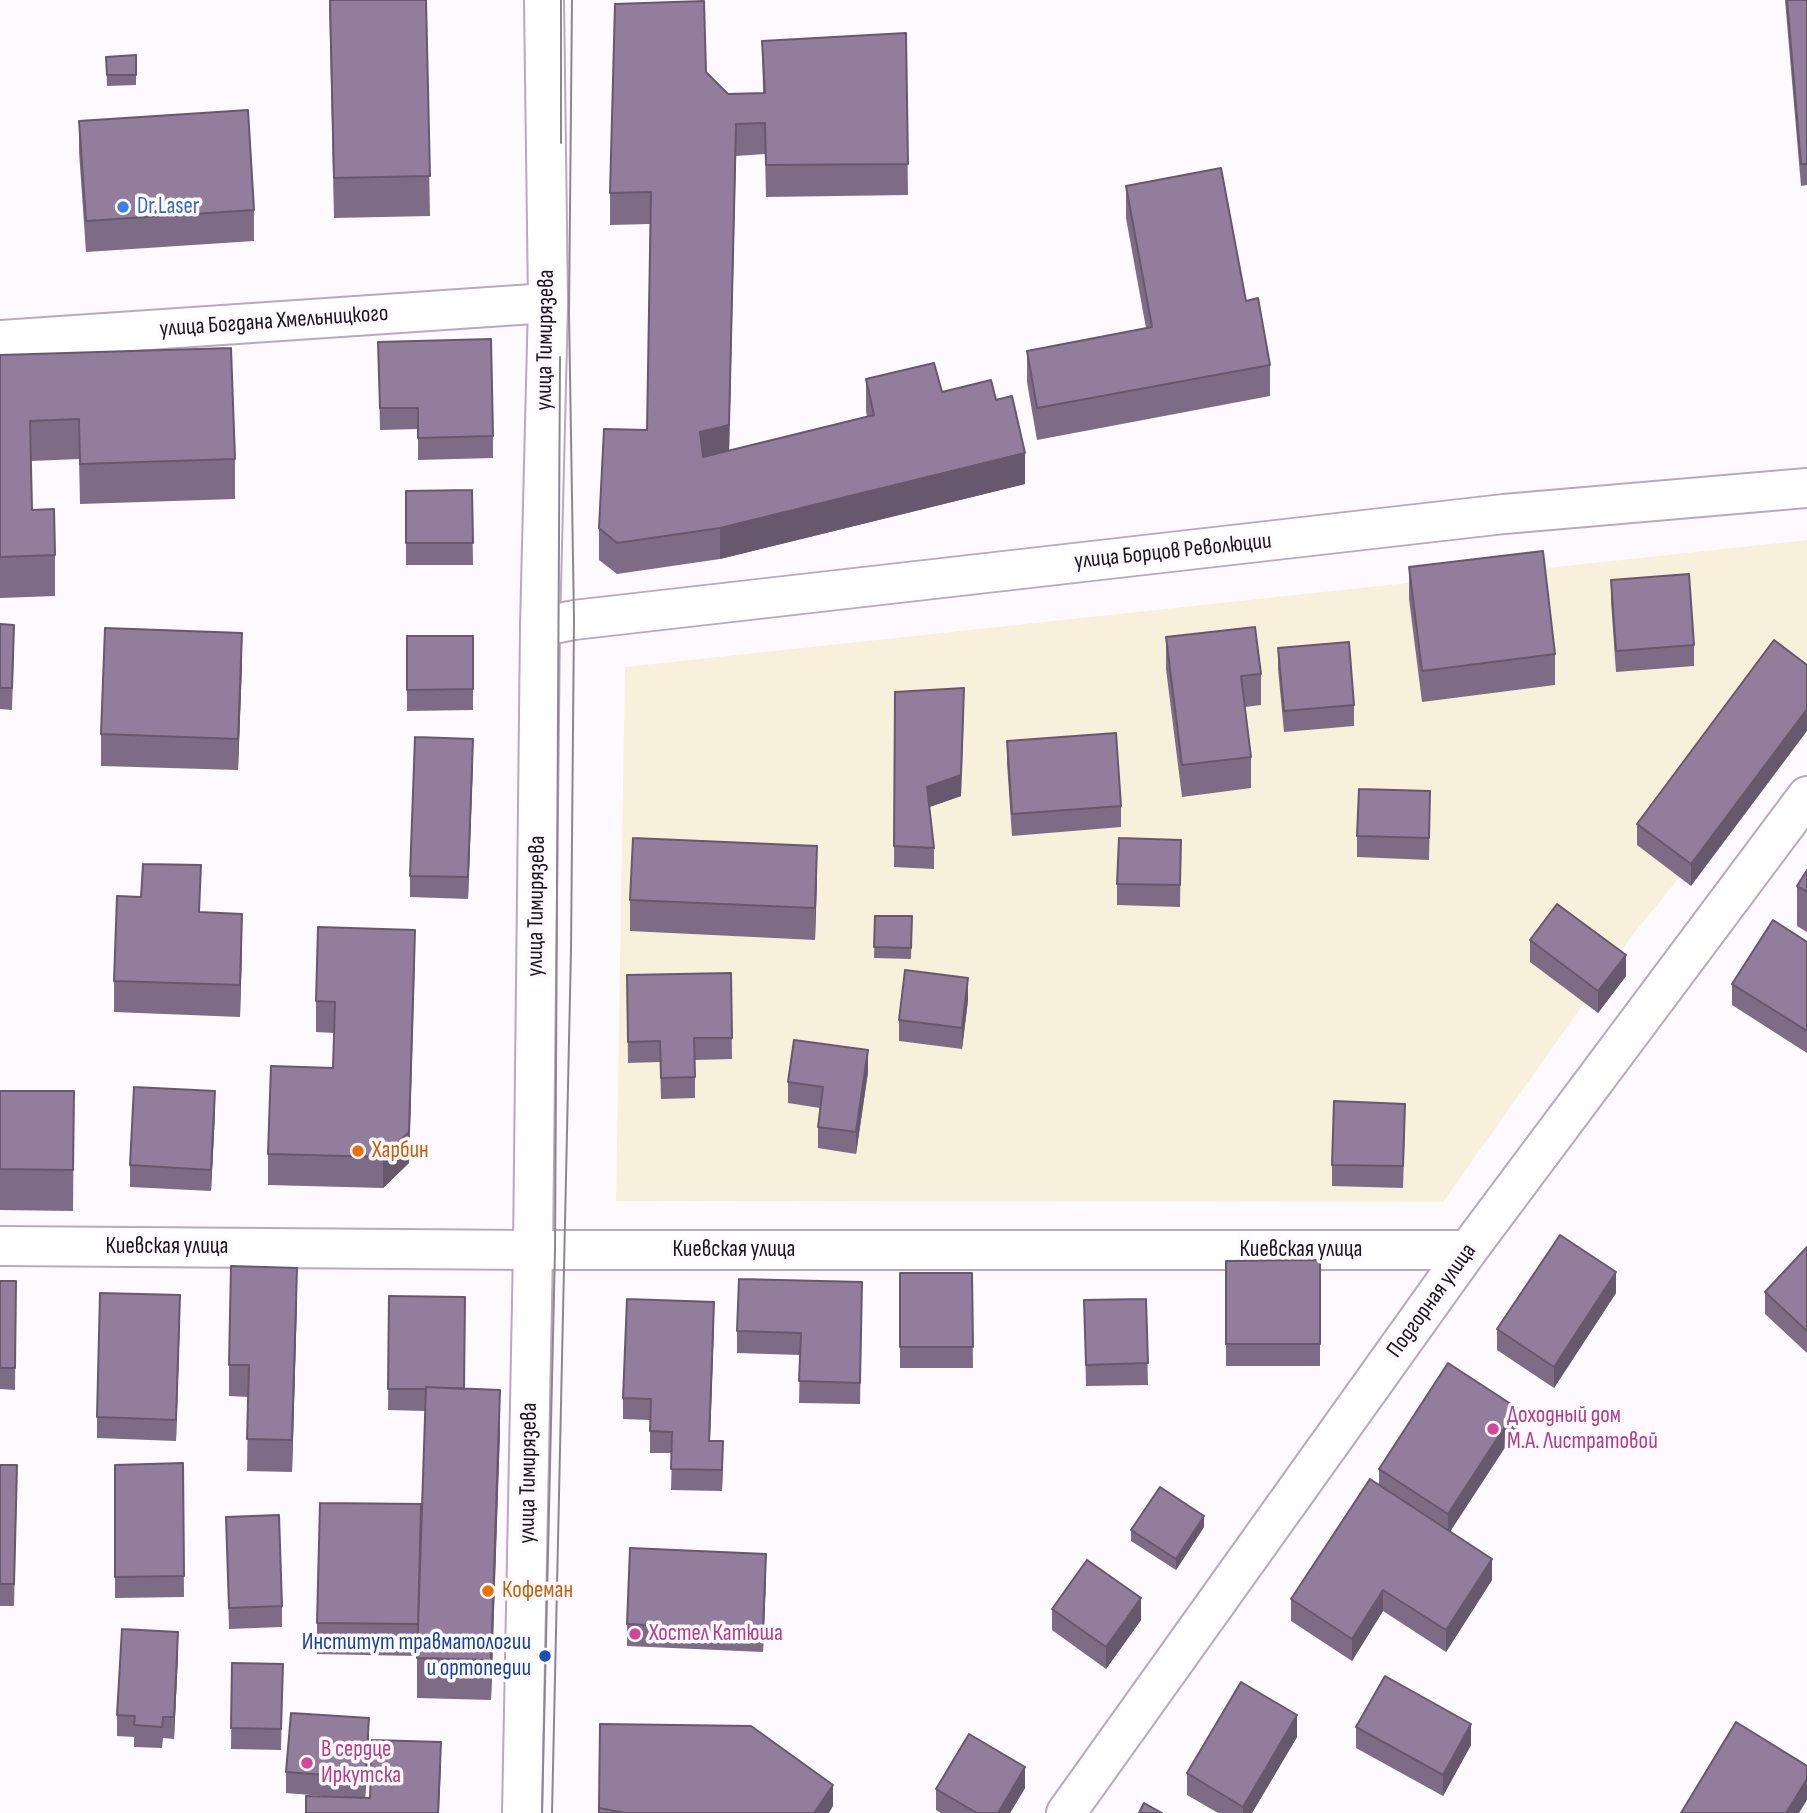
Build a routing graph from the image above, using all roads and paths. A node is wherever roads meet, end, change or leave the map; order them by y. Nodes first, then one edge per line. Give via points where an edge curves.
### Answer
1 (544, 0) edge
2 (548, 303) junction
3 (0, 340) edge
4 (1807, 488) edge
5 (540, 627) junction
6 (1807, 796) edge
7 (0, 1246) edge
8 (533, 1250) junction
9 (1468, 1250) junction
10 (522, 1813) edge
11 (1066, 1813) edge

1 - 2 street, улица Тимирязева
2 - 3 street, улица Богдана Хмельницкого
2 - 5 street, улица Тимирязева
4 - 5 street, улица Борцов Революции via 1504,514
5 - 8 street, улица Тимирязева
6 - 9 street, Подгорная улица
7 - 8 street, Киевская улица
8 - 9 street, Киевская улица
8 - 10 street, улица Тимирязева
9 - 11 street, Подгорная улица

